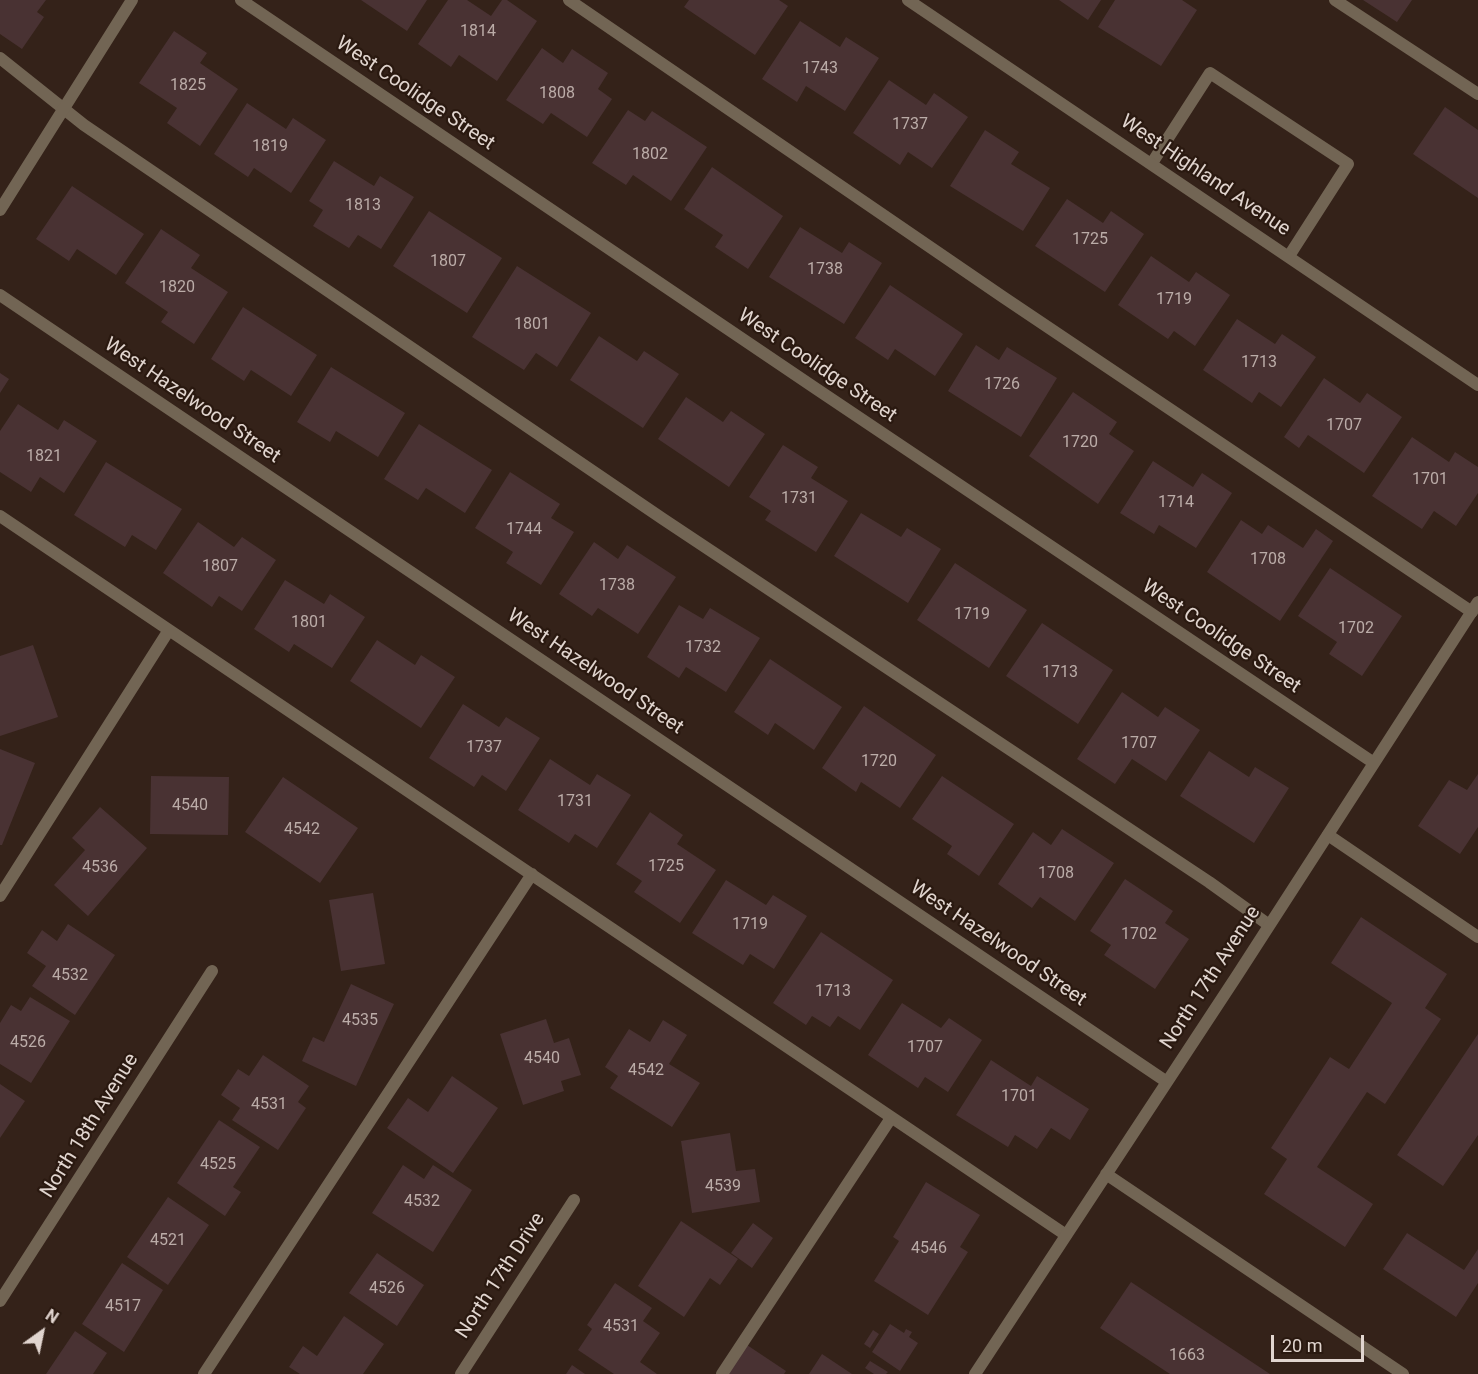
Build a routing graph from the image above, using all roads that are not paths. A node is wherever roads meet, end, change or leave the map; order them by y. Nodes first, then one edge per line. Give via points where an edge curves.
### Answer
1 (132, 0) edge
2 (241, 0) edge
3 (569, 0) edge
4 (909, 0) edge
5 (1335, 0) edge
6 (0, 58) edge
7 (1478, 94) edge
8 (65, 110) junction
9 (1152, 163) junction
10 (0, 210) edge
11 (1289, 256) junction
12 (0, 295) edge
13 (1478, 385) edge
14 (0, 516) edge
15 (1475, 607) edge
16 (169, 630) junction
17 (1374, 763) junction
18 (1328, 835) junction
19 (532, 874) junction
20 (0, 896) edge
21 (1269, 925) junction
22 (1478, 937) edge
23 (212, 971) dead end
24 (1167, 1082) junction
25 (891, 1118) junction
26 (1106, 1174) junction
27 (574, 1200) dead end
28 (1066, 1235) junction
29 (0, 1301) edge
30 (204, 1374) edge
31 (461, 1374) edge
32 (722, 1374) edge
33 (975, 1374) edge
34 (1403, 1374) edge

1 - 8 street
2 - 17 street, West Coolidge Street
3 - 15 street via 1003,297
4 - 9 street, West Highland Avenue
5 - 7 street
6 - 8 street
8 - 10 street
8 - 21 street via 653,512
9 - 11 street, West Highland Avenue
9 - 11 street via 1210,73 1348,164
11 - 13 street, West Highland Avenue
12 - 24 street, West Hazelwood Street
14 - 16 street
15 - 17 street, North 17th Avenue
16 - 19 street
16 - 20 street
17 - 18 street, North 17th Avenue
18 - 21 street, North 17th Avenue
18 - 22 street
19 - 25 street
19 - 30 street
21 - 24 street, North 17th Avenue
23 - 29 street, North 18th Avenue
24 - 26 street, North 17th Avenue
25 - 28 street
25 - 32 street
26 - 28 street, North 17th Avenue
26 - 34 street
27 - 31 street, North 17th Drive
28 - 33 street, North 17th Avenue

